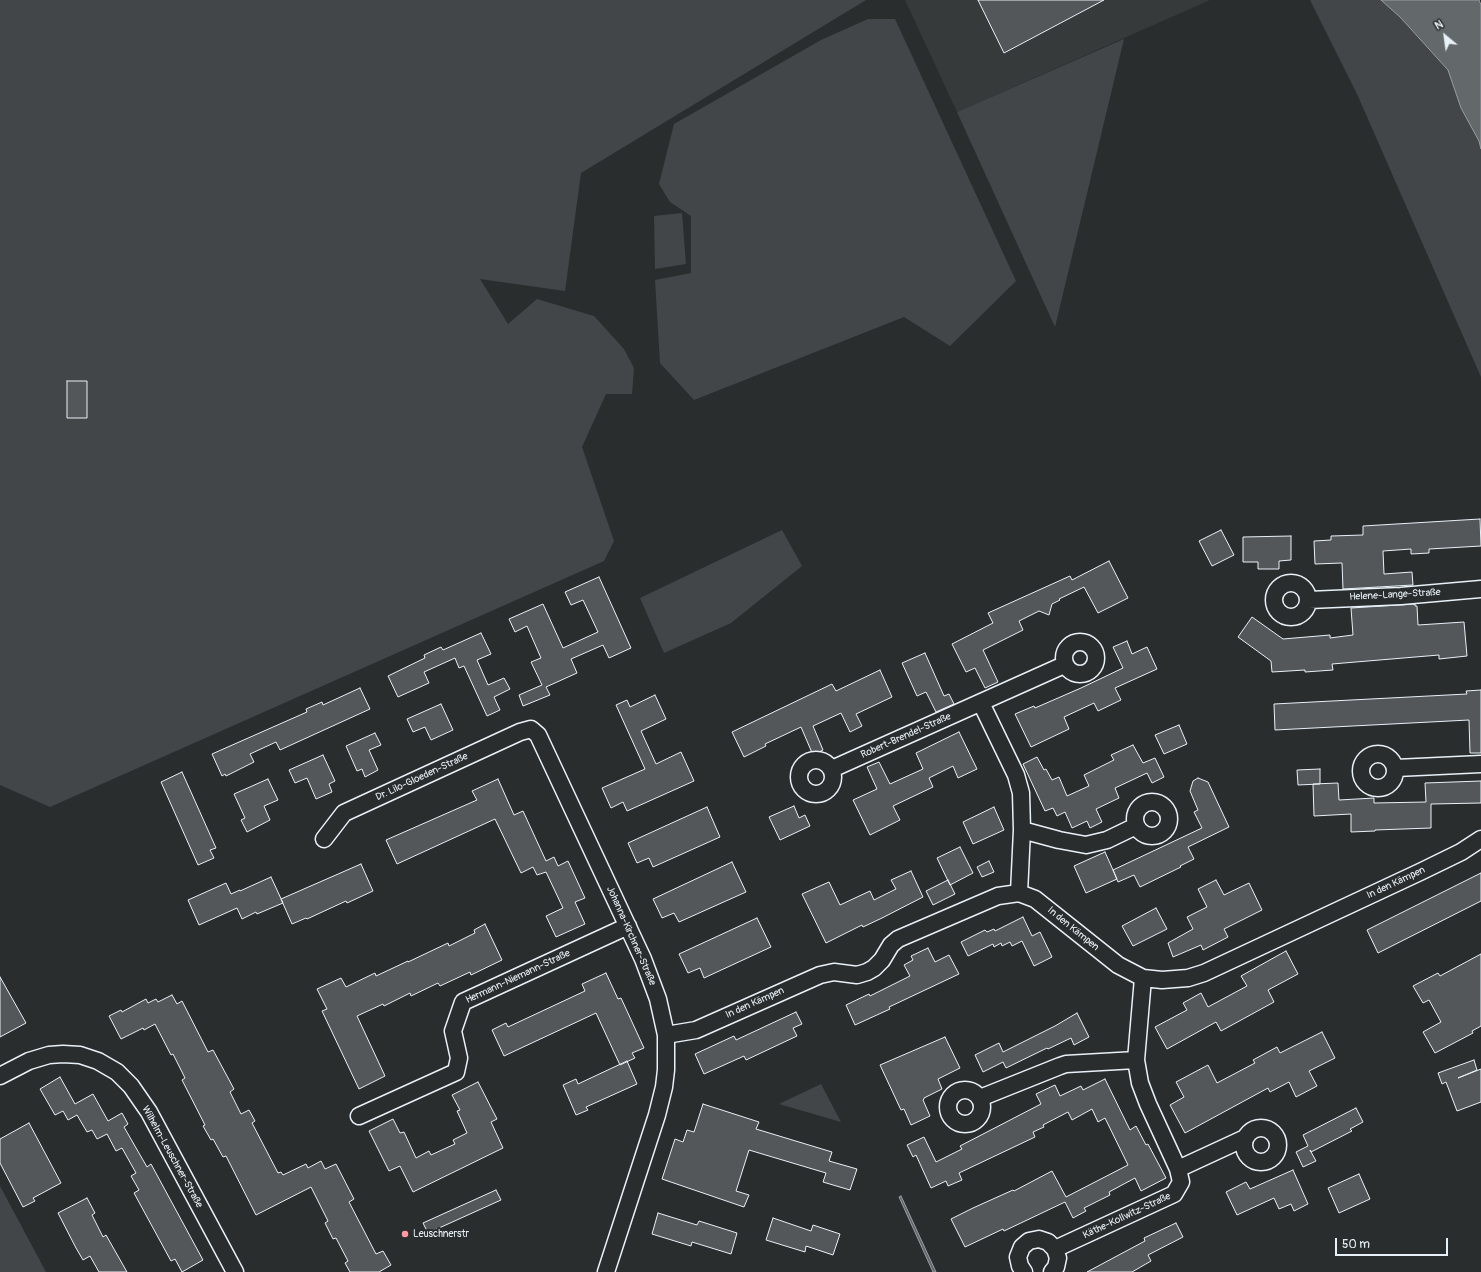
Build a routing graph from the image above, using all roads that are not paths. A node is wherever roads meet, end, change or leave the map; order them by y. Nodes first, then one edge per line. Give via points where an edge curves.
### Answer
1 (1481, 589) edge
2 (1309, 600) dead end
3 (1064, 665) dead end
4 (981, 703) junction
5 (531, 729) joint
6 (1481, 764) edge
7 (1396, 768) dead end
8 (832, 769) dead end
9 (1136, 826) dead end
10 (1022, 830) junction
11 (324, 839) dead end
12 (1481, 839) edge
13 (1019, 893) junction
14 (628, 926) junction
15 (1143, 978) junction
16 (666, 1035) junction
17 (1136, 1060) junction
18 (0, 1076) edge
19 (980, 1098) dead end
20 (359, 1116) dead end
21 (1245, 1138) dead end
22 (1178, 1169) junction
23 (1055, 1249) junction
24 (235, 1272) edge
25 (606, 1272) edge
26 (1024, 1272) edge
27 (1052, 1272) edge

1 - 2 street, Helene-Lange-Straße
3 - 4 street, Robert-Brendel-Straße
4 - 8 street, Robert-Brendel-Straße
4 - 10 street via 1016,775 1021,793
5 - 11 street, Dr. Lilo-Gloeden-Straße via 344,813
5 - 14 street, Johanna-Kirchner-Straße via 538,735
6 - 7 street
9 - 10 street via 1107,840 1086,845
10 - 13 street
12 - 15 street, In den Kämpen via 1457,855 1204,973 1188,978
13 - 15 street, In den Kämpen via 1035,899 1118,965
13 - 16 street, In den Kämpen via 998,896 898,939 882,960 867,972 857,975 834,972 820,975 696,1030
14 - 16 street, Johanna-Kirchner-Straße via 658,998
14 - 20 street, Hermann-Niemann-Straße via 463,1002 452,1031 459,1058 456,1072
15 - 17 street, Käthe-Kollwitz-Straße
16 - 25 street, Johanna-Kirchner-Straße via 666,1070 657,1115
17 - 19 street via 1066,1064
17 - 22 street, Käthe-Kollwitz-Straße via 1148,1104
18 - 24 street, Wilhelm-Leuschner-Straße via 49,1055 63,1054 80,1055 98,1061 117,1072 131,1086 149,1112
21 - 22 street
22 - 23 street, Käthe-Kollwitz-Straße via 1181,1182 1174,1194
23 - 26 street via 1048,1242 1039,1239 1029,1241 1022,1247 1018,1257
23 - 27 street via 1058,1258

